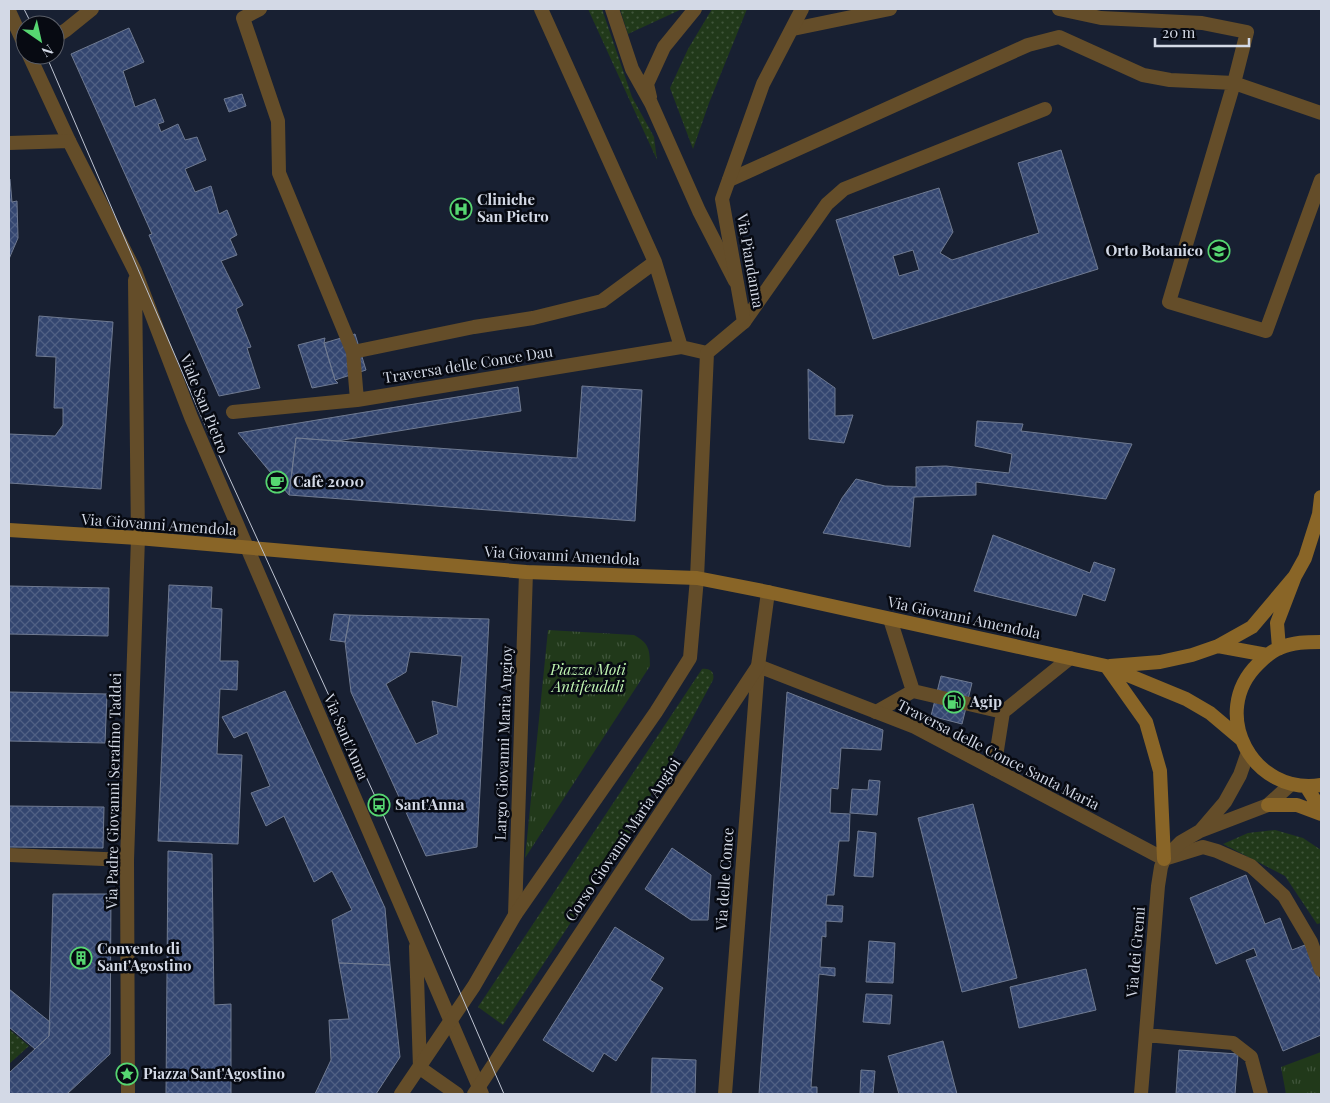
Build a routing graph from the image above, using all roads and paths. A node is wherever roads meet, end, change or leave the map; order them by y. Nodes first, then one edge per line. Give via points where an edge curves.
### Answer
1 (92, 9) edge
2 (260, 9) edge
3 (540, 9) edge
4 (612, 9) edge
5 (695, 9) edge
6 (802, 9) edge
7 (890, 9) edge
8 (1059, 9) edge
9 (9, 11) edge
10 (15, 24) edge
11 (793, 29) junction
12 (65, 31) edge
13 (34, 65) edge
14 (1234, 83) junction
15 (651, 103) junction
16 (1046, 109) dead end
17 (1321, 113) edge
18 (69, 141) junction
19 (9, 143) edge
20 (730, 180) junction
21 (1321, 180) edge
22 (655, 262) junction
23 (135, 271) junction
24 (737, 286) junction
25 (744, 322) junction
26 (681, 347) junction
27 (353, 352) junction
28 (707, 353) junction
29 (357, 400) junction
30 (233, 412) dead end
31 (1321, 497) edge
32 (9, 530) edge
33 (138, 538) junction
34 (246, 548) junction
35 (526, 572) junction
36 (1295, 576) junction
37 (697, 578) junction
38 (768, 592) junction
39 (890, 619) junction
40 (1321, 642) edge
41 (1218, 646) junction
42 (1273, 652) junction
43 (1070, 658) junction
44 (758, 666) junction
45 (1106, 666) junction
46 (913, 691) junction
47 (876, 712) junction
48 (1003, 712) junction
49 (1245, 746) junction
50 (994, 769) junction
51 (1291, 784) junction
52 (1321, 784) edge
53 (1306, 786) junction
54 (1268, 805) junction
55 (1321, 810) edge
56 (1321, 814) edge
57 (1200, 831) junction
58 (9, 855) edge
59 (1164, 859) junction
60 (127, 860) junction
61 (515, 915) junction
62 (416, 938) junction
63 (1321, 970) edge
64 (451, 1021) junction
65 (1146, 1034) junction
66 (420, 1068) junction
67 (478, 1092) edge
68 (128, 1094) edge
69 (401, 1094) edge
70 (457, 1094) edge
71 (724, 1094) edge
72 (1141, 1094) edge
73 (1261, 1094) edge

1 - 12 street
2 - 27 street via 243,18 278,121 279,173
3 - 22 street
4 - 15 street via 632,69
5 - 15 street via 661,54 648,84
6 - 11 street, Via Piandanna
7 - 11 street
8 - 14 street via 1101,18 1202,23 1247,32
9 - 10 street
11 - 20 street, Via Piandanna via 762,84
13 - 18 street, Viale San Pietro
14 - 17 street
14 - 20 street via 1170,80 1143,75 1060,37 1028,45
14 - 21 street via 1169,302 1266,332
15 - 24 street
16 - 25 street via 844,189 827,204
18 - 19 street
18 - 23 street, Viale San Pietro
20 - 24 street, Via Piandanna via 722,199
22 - 26 street
22 - 27 street via 602,301 533,318
23 - 33 street, Viale San Pietro
23 - 34 street, Viale San Pietro
24 - 25 street, Via Piandanna
25 - 28 street, Via Piandanna
26 - 28 street, Traversa delle Conce Dau
26 - 29 street, Traversa delle Conce Dau
27 - 29 street
28 - 37 street
29 - 30 street, Traversa delle Conce Dau
31 - 36 main road via 1305,558
32 - 33 main road, Via Giovanni Amendola
33 - 34 main road, Via Giovanni Amendola
33 - 60 street, Via Padre Giovanni Serafino Taddei
34 - 35 main road, Via Giovanni Amendola
34 - 62 street, Via Sant'Anna
35 - 37 main road, Via Giovanni Amendola
35 - 61 street, Largo Giovanni Maria Angioy
36 - 41 main road via 1252,627
36 - 42 main road via 1277,623
37 - 38 main road, Via Giovanni Amendola
37 - 61 street via 690,658
38 - 39 main road, Via Giovanni Amendola
38 - 44 street, Corso Giovanni Maria Angioi
39 - 43 main road, Via Giovanni Amendola
39 - 46 street
40 - 42 main road via 1300,642
41 - 42 main road, Via Giovanni Amendola
41 - 45 main road, Via Giovanni Amendola via 1160,662
42 - 49 main road via 1250,672 1240,693 1237,716
43 - 45 main road, Via Giovanni Amendola
43 - 48 street
44 - 47 street, Traversa delle Conce Santa Maria
44 - 67 street, Corso Giovanni Maria Angioi
44 - 71 street, Via delle Conce
45 - 49 main road, Via Giovanni Amendola via 1186,699 1210,713
45 - 59 main road via 1146,722 1160,771
46 - 47 street
46 - 48 street
47 - 50 street, Traversa delle Conce Santa Maria via 915,727
48 - 50 street
49 - 51 main road, Via Giovanni Amendola via 1266,772
49 - 57 street via 1240,775 1225,802
50 - 59 street, Traversa delle Conce Santa Maria
51 - 53 main road, Via Giovanni Amendola
51 - 54 street
52 - 53 main road, Via Giovanni Amendola
53 - 55 main road
54 - 56 main road via 1297,805
54 - 57 street
57 - 59 street via 1181,842
58 - 60 street
59 - 63 street via 1203,847 1250,866 1284,896 1311,942
59 - 65 street, Via dei Gremi via 1158,886
60 - 68 street, Via Padre Giovanni Serafino Taddei
61 - 64 street
62 - 64 street, Via Sant'Anna
62 - 66 street, Via Sant'Anna
64 - 66 street
64 - 67 street, Via Sant'Anna
65 - 72 street, Via dei Gremi
65 - 73 street via 1232,1043 1251,1057
66 - 69 street
66 - 70 street

